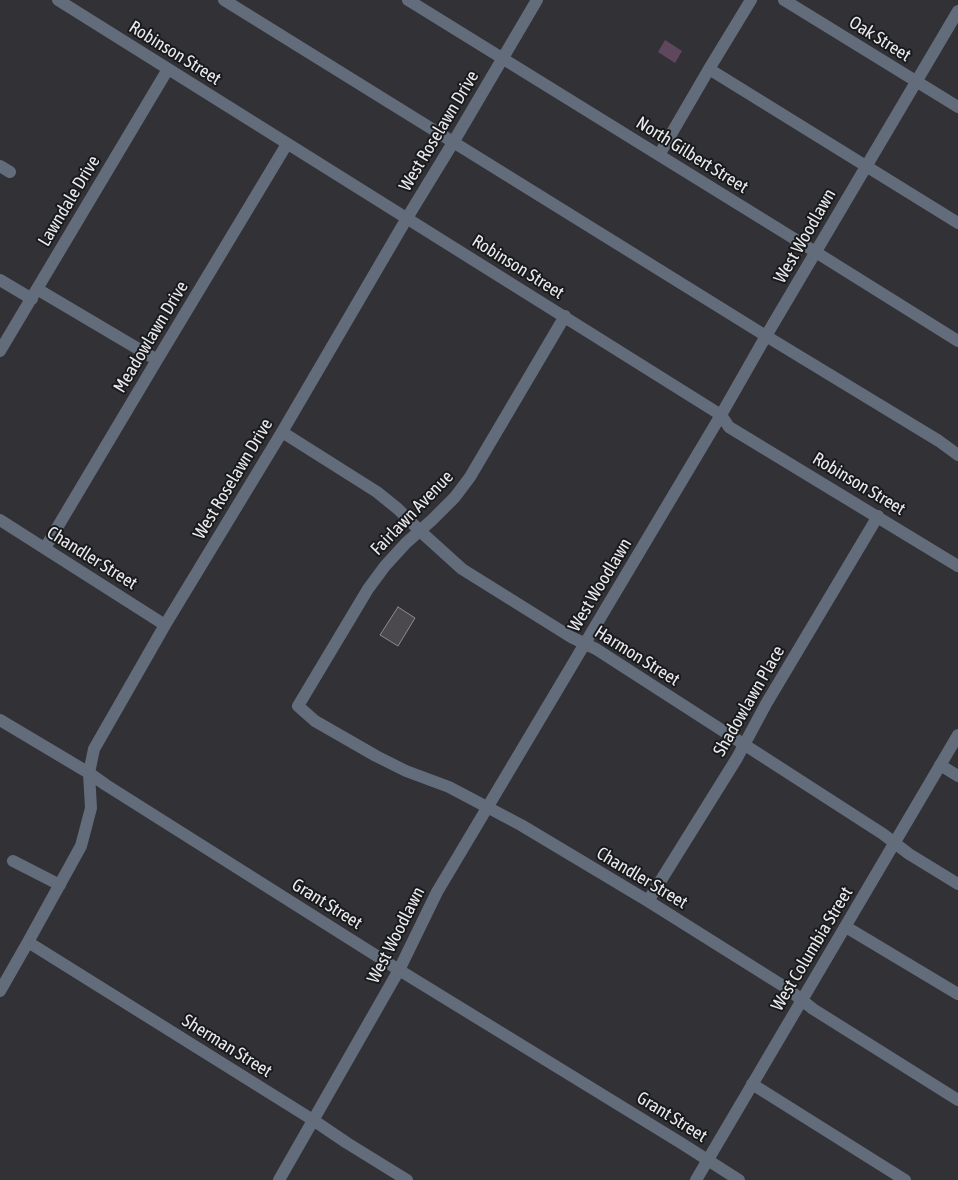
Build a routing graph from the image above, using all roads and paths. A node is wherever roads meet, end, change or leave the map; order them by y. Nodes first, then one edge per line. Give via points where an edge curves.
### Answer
1 (58, 0) edge
2 (224, 0) edge
3 (408, 0) edge
4 (536, 0) edge
5 (751, 0) edge
6 (784, 0) edge
7 (958, 11) edge
8 (503, 59) junction
9 (709, 69) junction
10 (168, 70) junction
11 (916, 81) junction
12 (958, 107) edge
13 (454, 142) junction
14 (287, 144) junction
15 (659, 155) junction
16 (866, 166) junction
17 (407, 218) junction
18 (958, 223) edge
19 (816, 252) junction
20 (0, 280) edge
21 (34, 294) junction
22 (565, 316) junction
23 (766, 336) junction
24 (958, 341) edge
25 (0, 351) edge
26 (157, 360) junction
27 (721, 415) junction
28 (282, 432) junction
29 (958, 455) edge
30 (878, 516) junction
31 (0, 520) edge
32 (420, 531) junction
33 (45, 548) junction
34 (958, 566) edge
35 (165, 625) junction
36 (585, 644) junction
37 (298, 706) joint
38 (0, 720) edge
39 (958, 735) edge
40 (744, 745) junction
41 (940, 765) junction
42 (89, 773) junction
43 (958, 776) edge
44 (487, 807) junction
45 (895, 843) junction
46 (13, 861) dead end
47 (958, 884) edge
48 (60, 885) junction
49 (648, 901) junction
50 (846, 926) junction
51 (28, 942) junction
52 (399, 970) junction
53 (0, 991) edge
54 (958, 994) edge
55 (802, 1000) junction
56 (752, 1084) junction
57 (958, 1100) edge
58 (313, 1120) junction
59 (708, 1160) junction
60 (278, 1180) edge
61 (407, 1180) edge
62 (696, 1180) edge
63 (739, 1180) edge
64 (905, 1180) edge

1 - 10 street, Robinson Street
2 - 13 street
3 - 8 street, North Gilbert Street
4 - 8 street, West Roselawn Drive
5 - 9 street
6 - 11 street, Oak Street
7 - 11 street, West Woodlawn
8 - 13 street, West Roselawn Drive
8 - 15 street, North Gilbert Street
9 - 15 street
9 - 16 street
10 - 14 street, Robinson Street
10 - 21 street, Lawndale Drive
11 - 12 street, Oak Street
11 - 16 street, West Woodlawn
13 - 17 street, West Roselawn Drive
13 - 23 street
14 - 17 street, Robinson Street
14 - 26 street, Meadowlawn Drive
15 - 19 street, North Gilbert Street
16 - 18 street
16 - 19 street, West Woodlawn
17 - 22 street, Robinson Street
17 - 28 street, West Roselawn Drive
19 - 23 street, West Woodlawn
19 - 24 street, North Gilbert Street
20 - 21 street
21 - 25 street, Lawndale Drive
21 - 26 street
22 - 27 street, Robinson Street
22 - 32 street, Fairlawn Avenue via 470,477
23 - 27 street, West Woodlawn
23 - 29 street
26 - 33 street, Meadowlawn Drive
27 - 30 street, Robinson Street via 729,427
27 - 36 street, West Woodlawn
28 - 32 street, Harmon Street via 377,492
28 - 35 street, West Roselawn Drive
30 - 34 street, Robinson Street
30 - 40 street, Shadowlawn Place
31 - 33 street, Chandler Street
32 - 36 street, Harmon Street via 462,569
32 - 37 street, Fairlawn Avenue via 385,566 368,589
33 - 35 street, Chandler Street
35 - 42 street, West Roselawn Drive via 94,748
36 - 40 street, Harmon Street
36 - 44 street, West Woodlawn
37 - 44 street, Chandler Street via 315,721 376,756
38 - 42 street, Grant Street
39 - 41 street, West Columbia Street
40 - 45 street, Harmon Street
40 - 49 street, Shadowlawn Place
41 - 43 street
41 - 45 street, West Columbia Street
42 - 48 street, West Roselawn Drive via 91,808 81,846
42 - 52 street, Grant Street
44 - 49 street, Chandler Street
44 - 52 street, West Woodlawn via 437,892
45 - 47 street, Harmon Street
45 - 50 street, West Columbia Street
46 - 48 street
48 - 51 street, West Roselawn Drive
49 - 55 street, Chandler Street
50 - 54 street
50 - 55 street, West Columbia Street
51 - 53 street, West Roselawn Drive
51 - 58 street, Sherman Street
52 - 58 street, West Woodlawn
52 - 59 street, Grant Street
55 - 56 street, West Columbia Street
55 - 57 street, Chandler Street
56 - 59 street, West Columbia Street
56 - 64 street
58 - 60 street, West Woodlawn
58 - 61 street, Sherman Street
59 - 62 street, West Columbia Street
59 - 63 street, Grant Street

